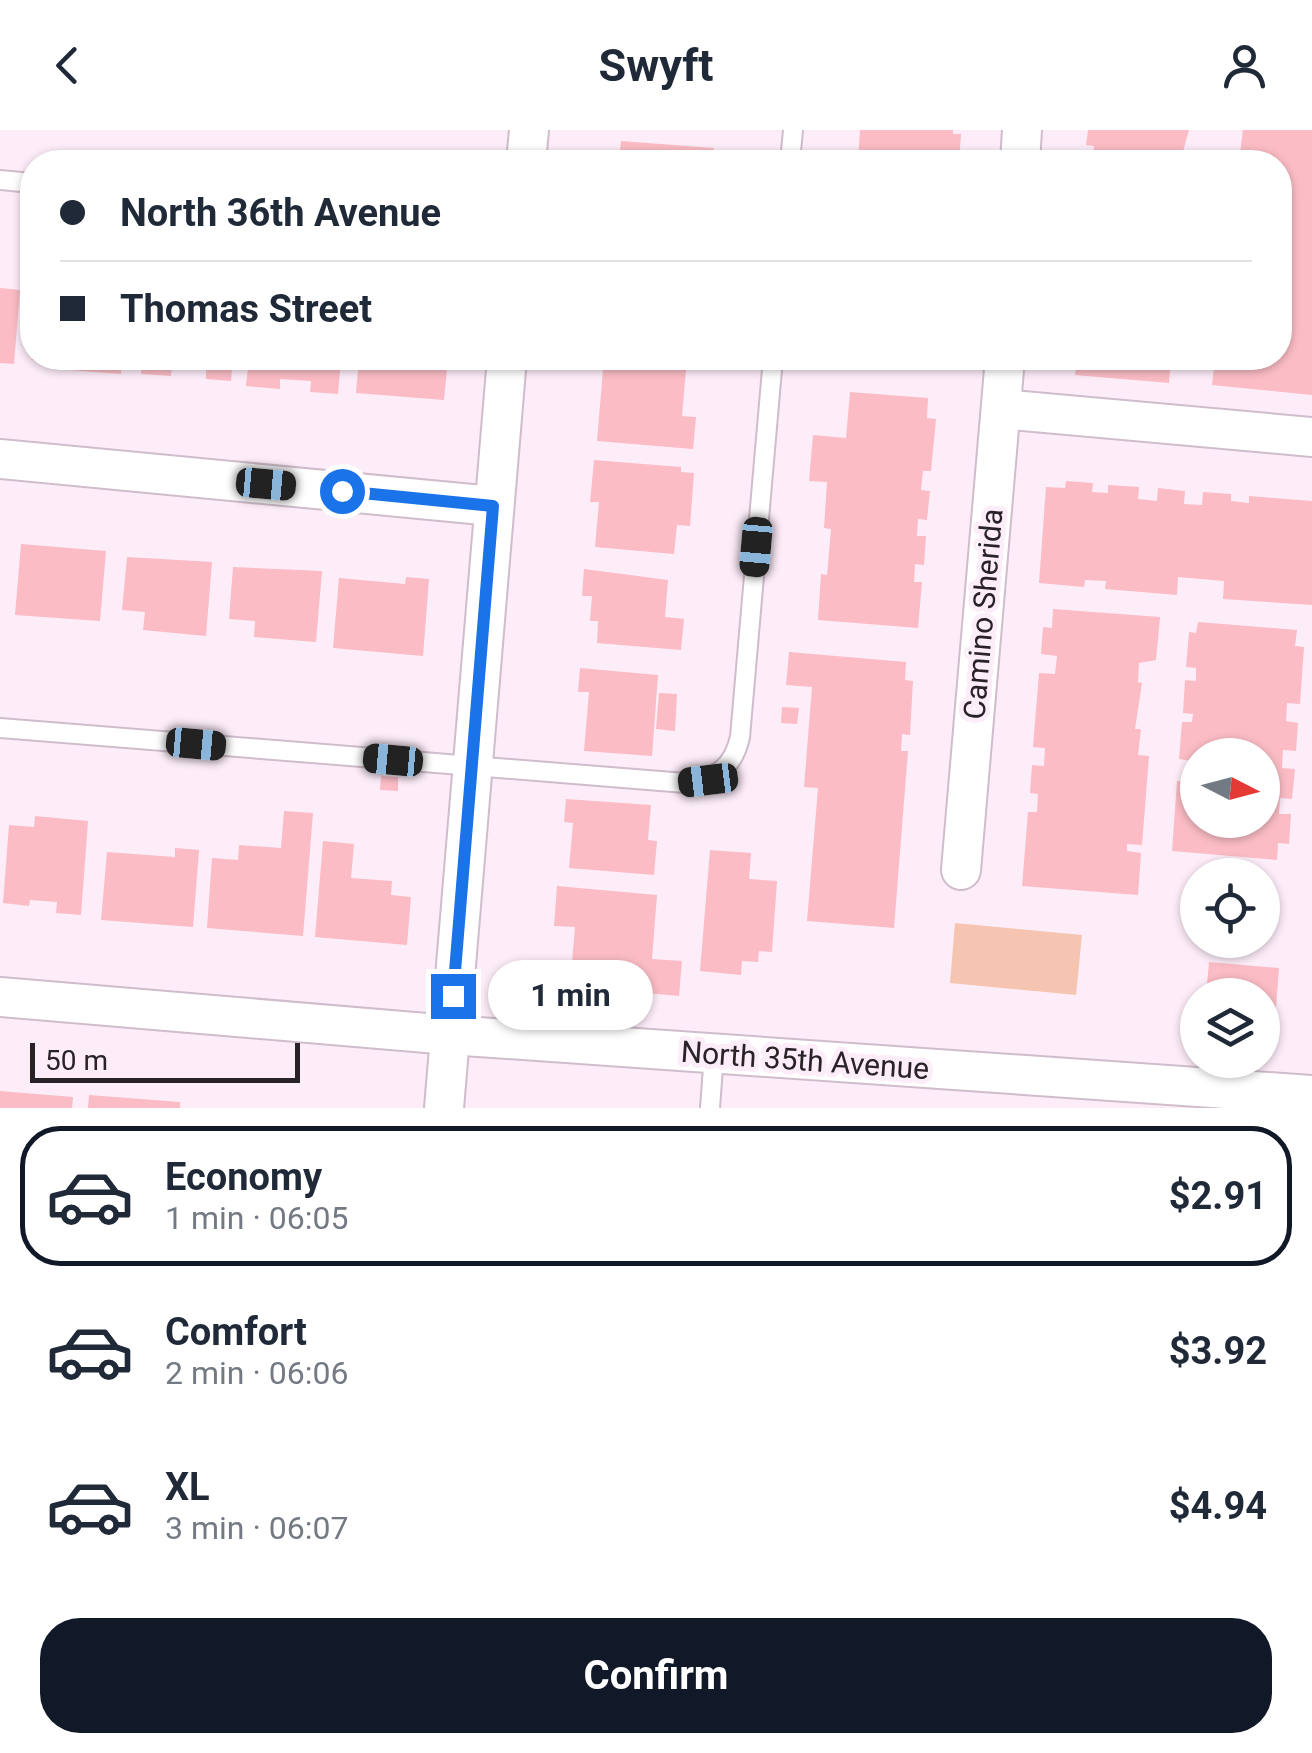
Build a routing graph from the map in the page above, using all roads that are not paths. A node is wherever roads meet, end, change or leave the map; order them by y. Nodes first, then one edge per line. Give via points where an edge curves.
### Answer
1 (506, 370) edge
2 (772, 370) edge
3 (1005, 370) edge
4 (1002, 410) junction
5 (1312, 437) edge
6 (0, 459) edge
7 (493, 506) junction
8 (0, 728) edge
9 (472, 767) junction
10 (961, 870) dead end
11 (0, 997) edge
12 (450, 1035) junction
13 (714, 1053) junction
14 (1312, 1095) edge
15 (1136, 1096) edge
16 (444, 1108) edge
17 (710, 1108) edge

1 - 7 street
2 - 9 lane via 735,758 708,780 685,783
3 - 4 street, Camino Sherida
4 - 5 street
4 - 10 street, Camino Sherida
6 - 7 street
7 - 9 street
8 - 9 lane
9 - 12 street
11 - 12 street, North 35th Avenue
12 - 13 street, North 35th Avenue
12 - 16 street
13 - 15 street, North 35th Avenue
13 - 17 lane
14 - 15 street, North 35th Avenue

